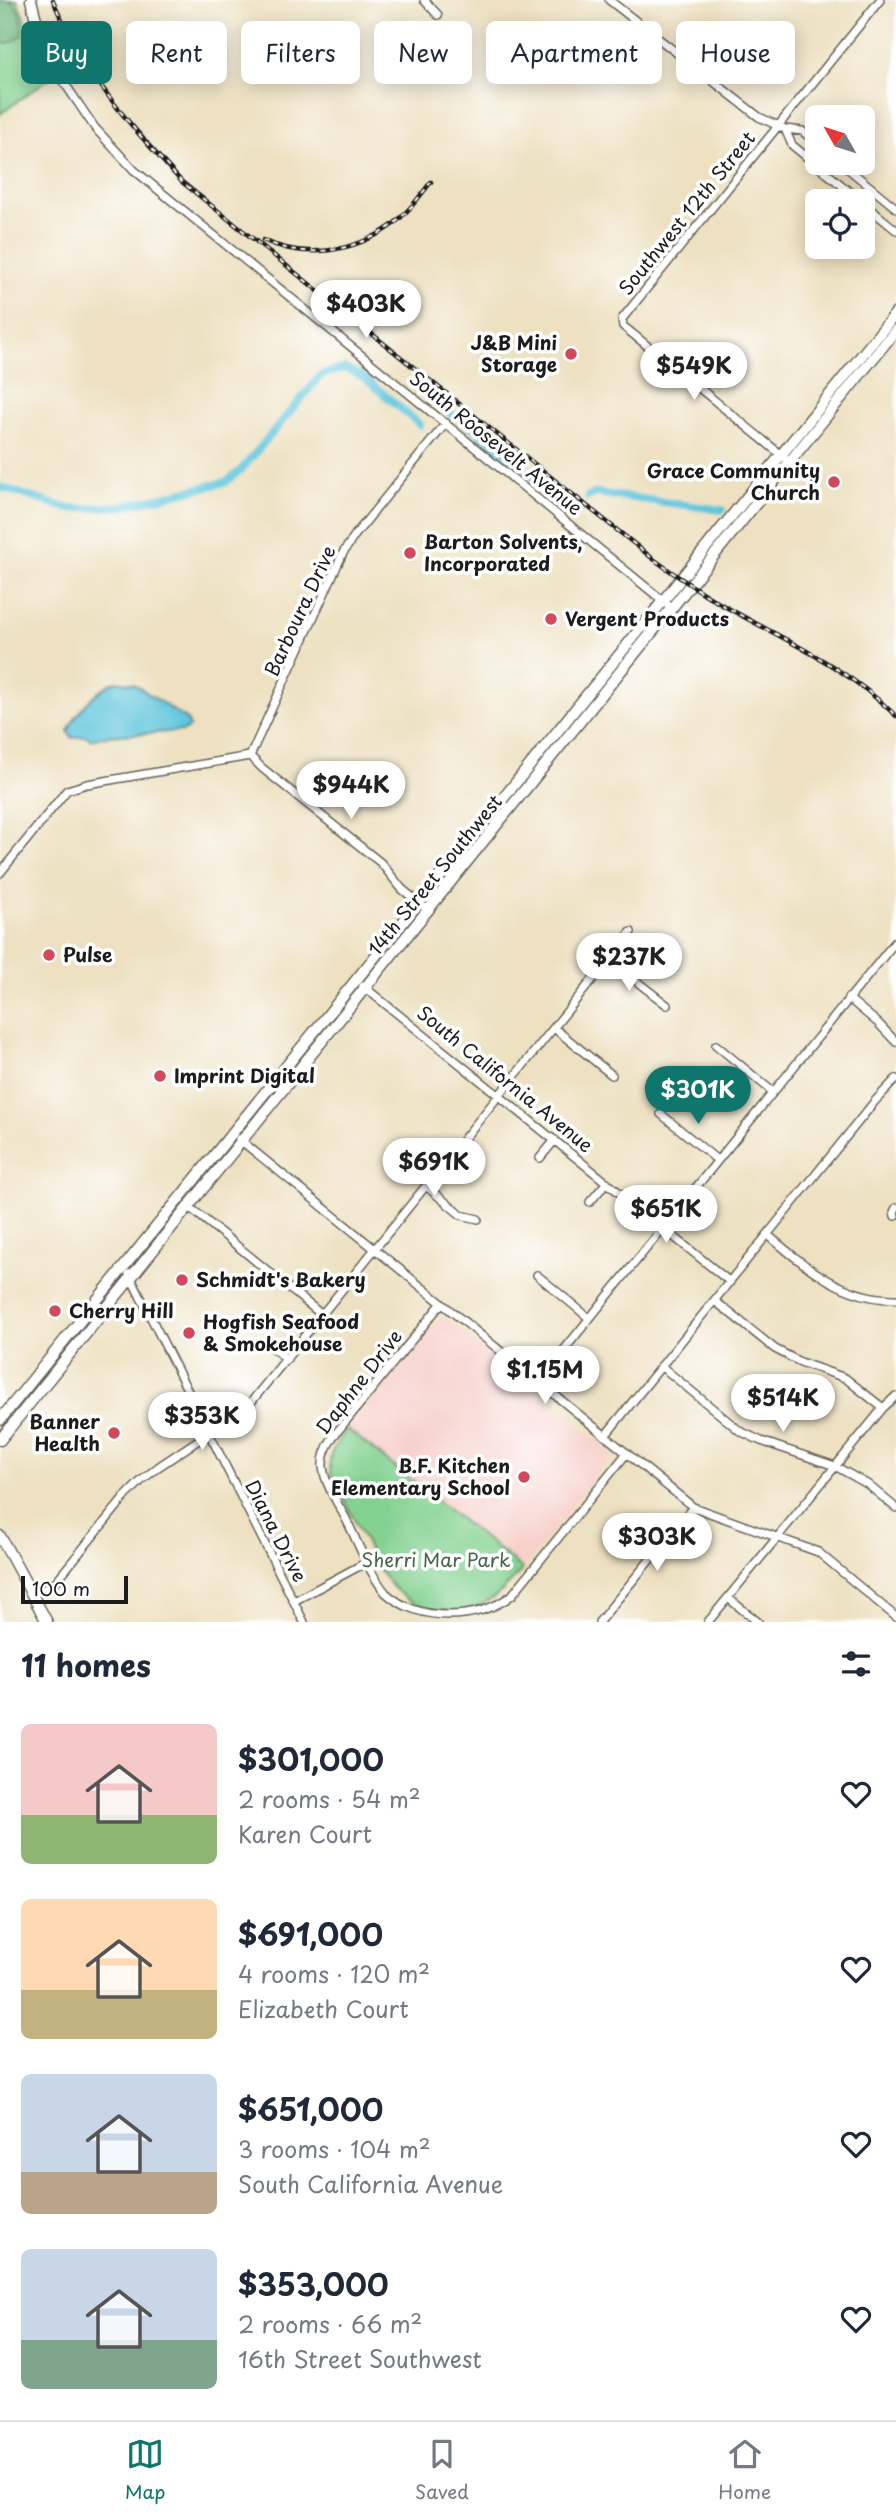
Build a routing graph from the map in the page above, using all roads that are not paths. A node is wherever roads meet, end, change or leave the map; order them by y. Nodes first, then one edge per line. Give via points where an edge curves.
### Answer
1 (31, 0) edge
2 (424, 0) edge
3 (609, 0) edge
4 (880, 0) edge
5 (438, 15) dead end
6 (36, 21) edge
7 (65, 84) edge
8 (782, 126) junction
9 (805, 133) edge
10 (856, 175) edge
11 (846, 189) edge
12 (896, 208) edge
13 (875, 213) edge
14 (896, 230) edge
15 (896, 313) edge
16 (896, 330) edge
17 (446, 423) junction
18 (781, 455) junction
19 (790, 462) junction
20 (663, 602) junction
21 (673, 609) junction
22 (250, 755) junction
23 (0, 873) edge
24 (420, 903) junction
25 (429, 911) junction
26 (631, 933) dead end
27 (896, 941) edge
28 (609, 960) junction
29 (357, 981) junction
30 (366, 988) junction
31 (848, 998) junction
32 (667, 1005) dead end
33 (554, 1028) junction
34 (896, 1042) edge
35 (716, 1045) dead end
36 (612, 1075) dead end
37 (896, 1079) edge
38 (773, 1092) junction
39 (500, 1095) junction
40 (661, 1114) dead end
41 (236, 1138) junction
42 (555, 1140) junction
43 (540, 1158) dead end
44 (717, 1160) junction
45 (607, 1182) junction
46 (426, 1186) junction
47 (590, 1202) dead end
48 (188, 1206) junction
49 (478, 1219) dead end
50 (663, 1227) junction
51 (768, 1235) junction
52 (376, 1249) junction
53 (127, 1272) junction
54 (537, 1275) dead end
55 (730, 1282) junction
56 (896, 1300) edge
57 (715, 1301) junction
58 (441, 1304) junction
59 (322, 1315) junction
60 (589, 1318) junction
61 (266, 1343) dead end
62 (286, 1359) junction
63 (661, 1366) junction
64 (538, 1382) junction
65 (896, 1396) edge
66 (883, 1408) junction
67 (0, 1420) edge
68 (208, 1432) junction
69 (606, 1436) junction
70 (0, 1440) edge
71 (627, 1453) junction
72 (835, 1466) junction
73 (693, 1507) junction
74 (896, 1508) edge
75 (0, 1536) edge
76 (777, 1536) junction
77 (367, 1562) junction
78 (33, 1594) junction
79 (728, 1598) junction
80 (294, 1601) junction
81 (894, 1618) edge
82 (441, 1621) edge
83 (47, 1622) edge
84 (304, 1622) edge
85 (599, 1622) edge
86 (708, 1622) edge
87 (758, 1622) edge

1 - 6 main road
2 - 5 street
3 - 8 street via 758,117
4 - 8 street, Southwest 12th Street
7 - 17 street, South Roosevelt Avenue via 95,128 134,170
8 - 9 street
8 - 11 street via 792,145
8 - 18 street, Southwest 12th Street via 622,323
10 - 12 street
13 - 14 street
15 - 18 main road, 14th Street Southwest
16 - 19 main road, 14th Street Southwest
17 - 20 street, South Roosevelt Avenue
17 - 22 street, Barboura Drive via 343,553
18 - 19 street
18 - 20 main road, 14th Street Southwest
19 - 21 main road, 14th Street Southwest
20 - 21 street, South Roosevelt Avenue
20 - 24 main road, 14th Street Southwest
21 - 25 main road, 14th Street Southwest
22 - 23 street via 67,790
22 - 24 street via 381,863
24 - 25 street
24 - 29 main road, 14th Street Southwest
25 - 30 main road, 14th Street Southwest
26 - 28 street
27 - 31 street
28 - 32 street
28 - 33 street
29 - 30 street, South California Avenue
29 - 41 main road, 14th Street Southwest
30 - 39 street, South California Avenue
30 - 41 main road, 14th Street Southwest
31 - 34 street
31 - 38 street
33 - 36 street
33 - 39 street
35 - 38 street
37 - 51 street
38 - 44 street
39 - 42 street, South California Avenue
39 - 46 street
40 - 44 street
41 - 48 main road, 14th Street Southwest
41 - 52 street
41 - 53 main road, 14th Street Southwest
42 - 43 street
42 - 45 street, South California Avenue
44 - 50 street
45 - 47 street
45 - 50 street, South California Avenue
46 - 49 street via 461,1215
46 - 52 street
48 - 53 main road, 14th Street Southwest
48 - 59 street
50 - 55 street, South California Avenue
50 - 60 street
51 - 55 street
51 - 56 street via 826,1280 872,1298
52 - 58 street
52 - 59 street
53 - 67 main road, 14th Street Southwest
53 - 68 street, Diana Drive
53 - 70 main road, 14th Street Southwest
54 - 60 street
55 - 57 street
57 - 63 street
57 - 66 street via 775,1349 845,1378
58 - 64 street
58 - 77 street, Daphne Drive via 324,1454 327,1479
59 - 62 street
60 - 64 street
61 - 62 street
62 - 68 street via 244,1409
63 - 69 street
63 - 72 street via 740,1432
64 - 69 street
65 - 66 street
66 - 72 street
68 - 78 street via 141,1481 53,1585
68 - 80 street, Diana Drive
69 - 71 street
71 - 73 street
71 - 82 street via 506,1601 478,1616
72 - 74 street
72 - 76 street
73 - 76 street
73 - 85 street
75 - 78 main road
76 - 79 street
76 - 81 street via 818,1552
77 - 80 street
77 - 82 street, Daphne Drive via 392,1599
78 - 83 main road
79 - 86 street
79 - 87 street
80 - 84 street, Diana Drive

